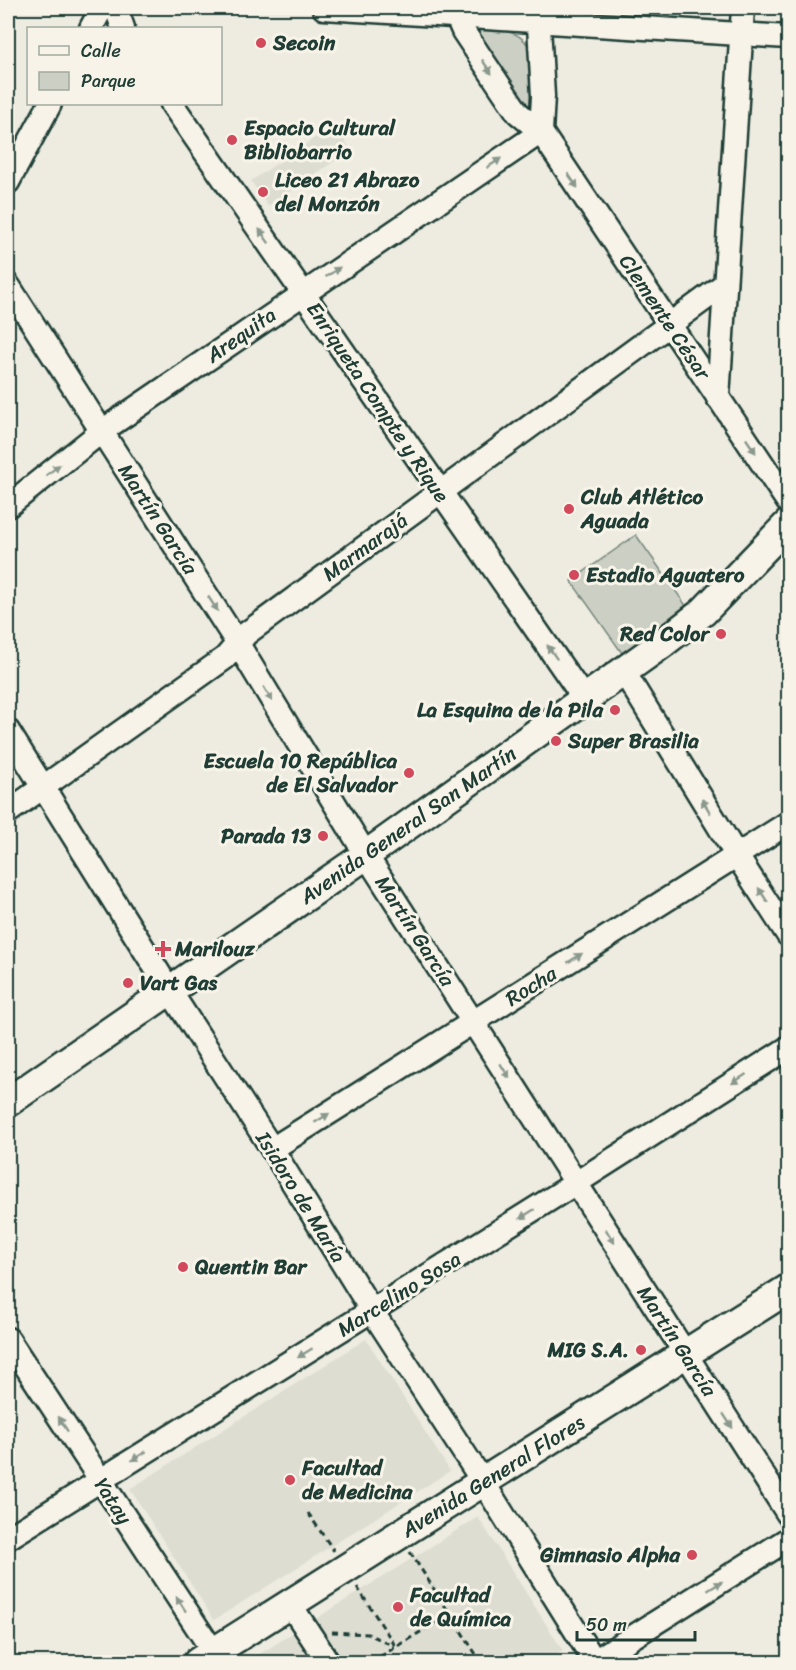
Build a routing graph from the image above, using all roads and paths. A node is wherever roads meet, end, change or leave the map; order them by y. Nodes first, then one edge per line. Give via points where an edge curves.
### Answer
1 (102, 8) edge
2 (116, 8) edge
3 (324, 8) edge
4 (743, 8) edge
5 (538, 14) edge
6 (457, 17) junction
7 (92, 27) edge
8 (123, 27) edge
9 (741, 34) junction
10 (789, 37) edge
11 (49, 105) edge
12 (173, 105) edge
13 (541, 132) junction
14 (8, 182) edge
15 (725, 284) junction
16 (8, 285) edge
17 (303, 292) junction
18 (670, 325) junction
19 (718, 398) junction
20 (102, 431) junction
21 (440, 492) junction
22 (789, 502) edge
23 (8, 506) edge
24 (789, 524) edge
25 (238, 644) junction
26 (624, 672) junction
27 (585, 700) junction
28 (8, 731) edge
29 (43, 787) junction
30 (8, 812) edge
31 (789, 822) edge
32 (366, 855) junction
33 (737, 856) junction
34 (789, 935) edge
35 (170, 991) junction
36 (474, 1022) junction
37 (789, 1048) edge
38 (8, 1102) edge
39 (272, 1149) junction
40 (576, 1183) junction
41 (789, 1289) edge
42 (372, 1311) junction
43 (8, 1339) edge
44 (685, 1355) junction
45 (100, 1480) junction
46 (483, 1482) junction
47 (789, 1514) edge
48 (399, 1535) junction
49 (8, 1538) edge
50 (789, 1539) edge
51 (290, 1604) junction
52 (450, 1614) junction
53 (307, 1630) junction
54 (396, 1647) junction
55 (210, 1659) edge
56 (328, 1662) edge
57 (371, 1662) edge
58 (481, 1662) edge
59 (594, 1662) edge

1 - 7 street
2 - 8 street
3 - 6 street
4 - 9 street
5 - 6 street
5 - 9 street
5 - 13 street
6 -> 13 street, Clemente César via 463,32 519,113
9 - 10 street
9 - 15 street
11 - 14 street
17 -> 12 street, Enriqueta Compte y Rique
17 -> 13 street, Arequita
13 -> 18 street, Clemente César
15 - 18 street, Marmarajá
15 - 19 street
16 - 20 street, Martín García
17 - 20 street, Arequita
17 - 21 street, Enriqueta Compte y Rique
18 - 19 street, Clemente César
18 - 21 street, Marmarajá
19 -> 22 street, Clemente César
23 -> 20 street, Arequita
20 -> 25 street, Martín García
21 - 25 street, Marmarajá via 247,633
27 -> 21 street, Enriqueta Compte y Rique
24 - 26 main road, Avenida General San Martín via 703,612
25 - 29 street, Marmarajá via 225,658
25 -> 32 street, Martín García
26 - 27 main road, Avenida General San Martín
33 -> 26 street
27 - 32 main road, Avenida General San Martín
28 - 29 street, Isidoro de María
29 - 30 street, Marmarajá
29 - 35 street, Isidoro de María
31 - 33 street, Rocha
32 - 35 main road, Avenida General San Martín
32 - 36 street, Martín García
34 -> 33 street
36 -> 33 street, Rocha
35 - 38 main road, Avenida General San Martín
35 - 39 street, Isidoro de María
39 -> 36 street, Rocha
36 -> 40 street, Martín García
37 -> 40 street, Marcelino Sosa
39 - 42 street, Isidoro de María
40 -> 42 street, Marcelino Sosa
40 -> 44 street, Martín García
41 - 44 main road, Avenida General Flores
42 -> 45 street, Marcelino Sosa
42 - 46 street, Isidoro de María
45 -> 43 street, Yatay
44 - 46 main road, Avenida General Flores
44 -> 47 street, Martín García
45 - 49 street, Marcelino Sosa
55 -> 45 street, Yatay
46 - 48 main road, Avenida General Flores
46 - 59 street, Isidoro de María
48 - 51 main road, Avenida General Flores
48 - 52 path
59 -> 50 street
51 - 53 street
51 - 55 main road, Avenida General Flores
52 - 54 path
52 - 58 path
53 - 54 path via 368,1634
53 - 56 street
54 - 57 path

